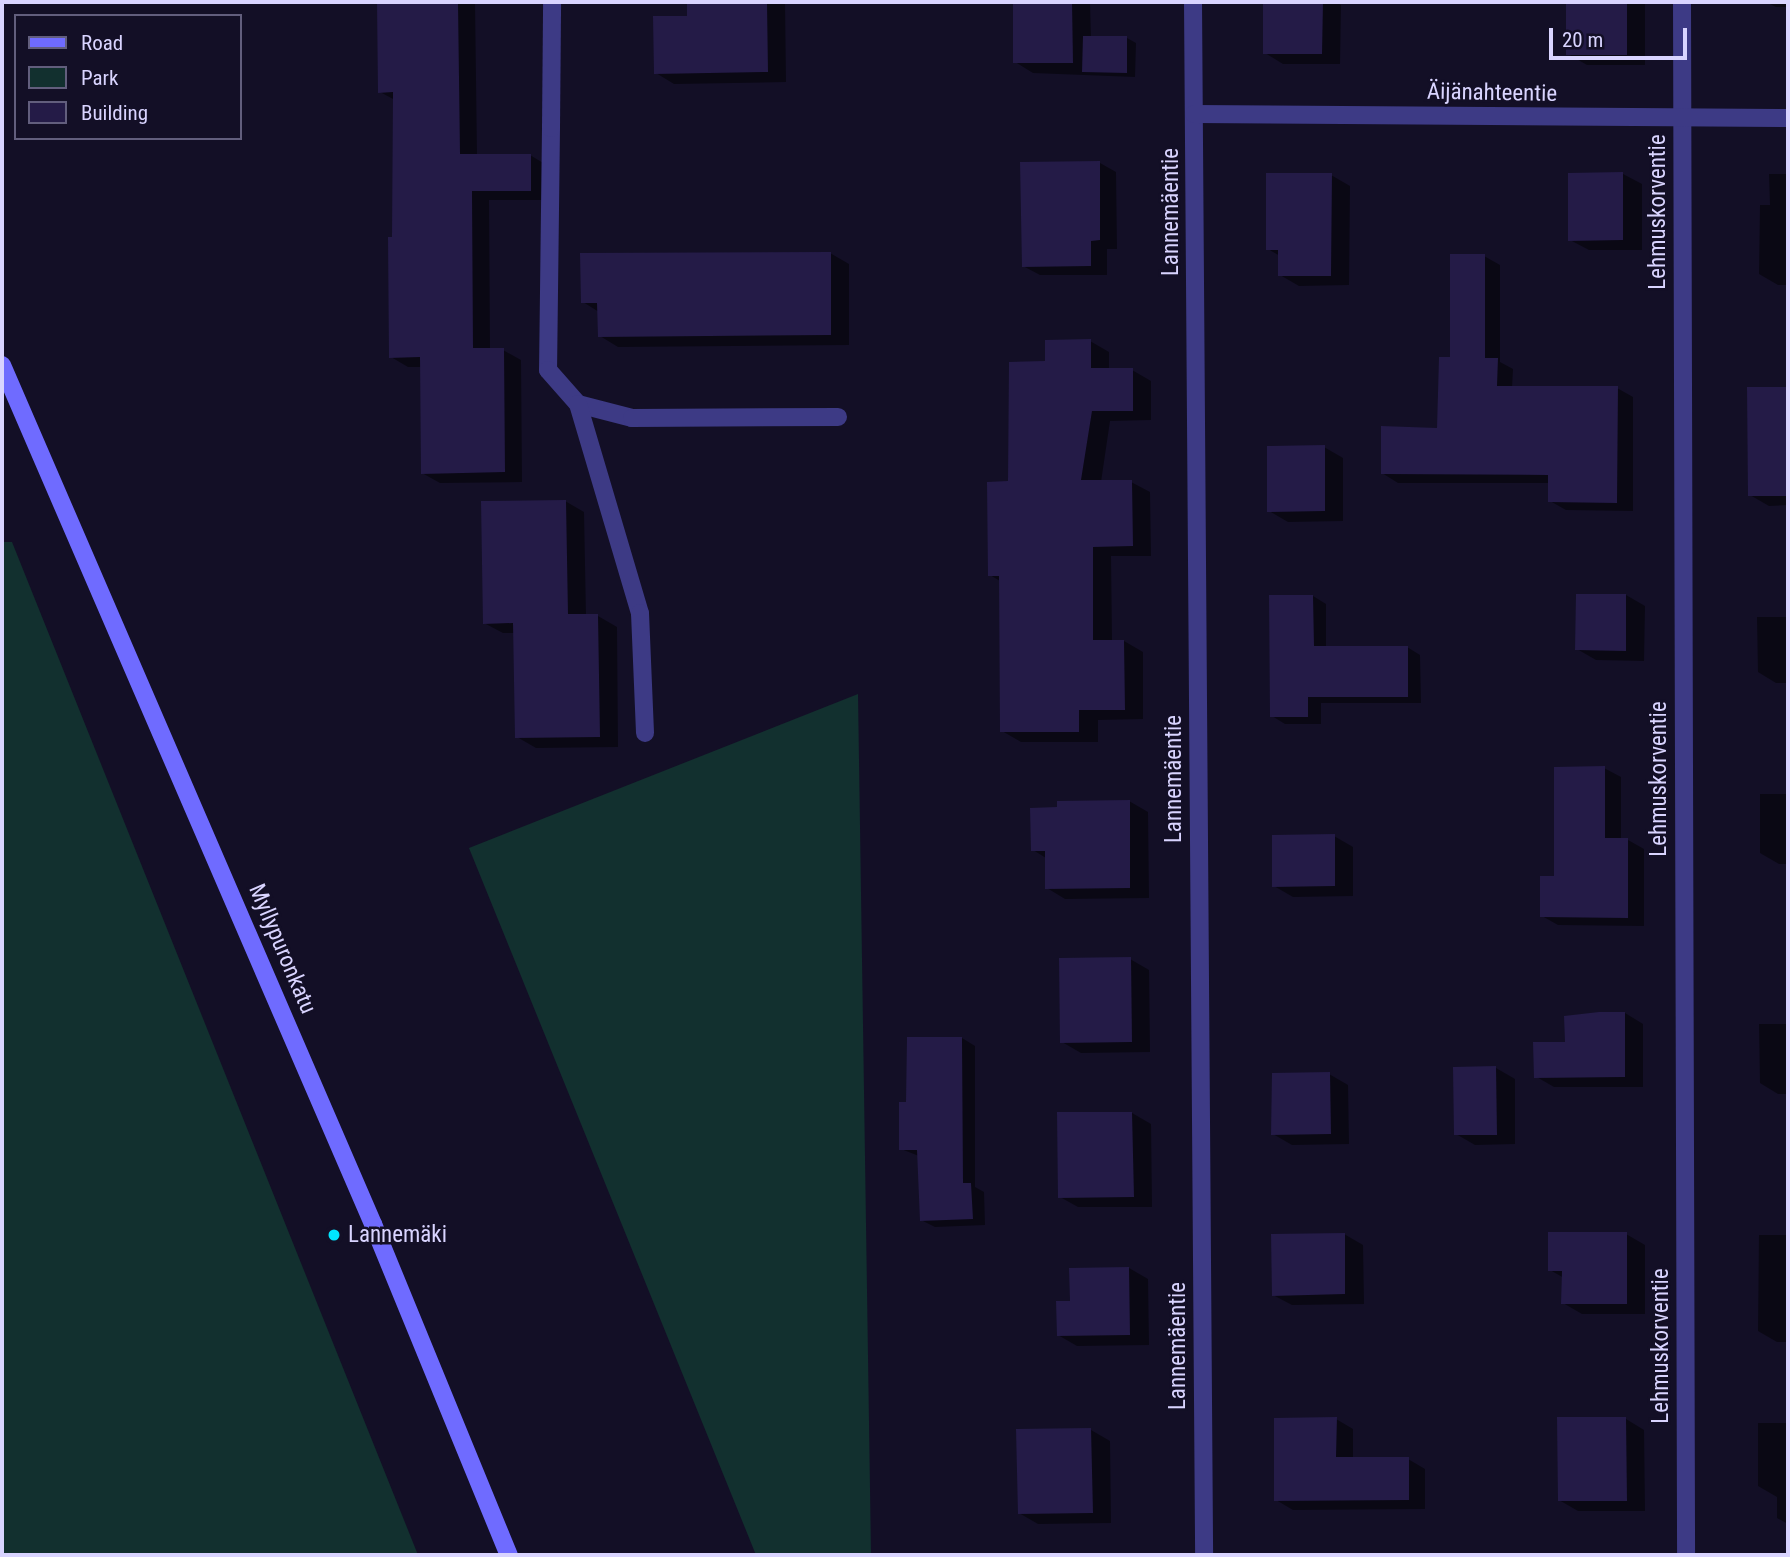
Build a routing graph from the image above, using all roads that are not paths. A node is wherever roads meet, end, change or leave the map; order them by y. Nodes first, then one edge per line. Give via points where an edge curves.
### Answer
1 (552, 2) edge
2 (1193, 2) edge
3 (1682, 2) edge
4 (1194, 114) junction
5 (1788, 118) edge
6 (1682, 119) junction
7 (2, 365) edge
8 (578, 404) junction
9 (838, 417) dead end
10 (645, 733) dead end
11 (509, 1555) edge
12 (1204, 1555) edge
13 (1686, 1555) edge

1 - 8 street via 548,370
2 - 4 street, Lannemäentie
3 - 6 street, Lehmuskorventie
4 - 6 street, Äijänahteentie
4 - 12 street, Lannemäentie
5 - 6 street, Äijänahteentie
6 - 13 street, Lehmuskorventie
7 - 11 main road, Myllypuronkatu via 363,1199
8 - 9 street via 632,418
8 - 10 street via 640,612

